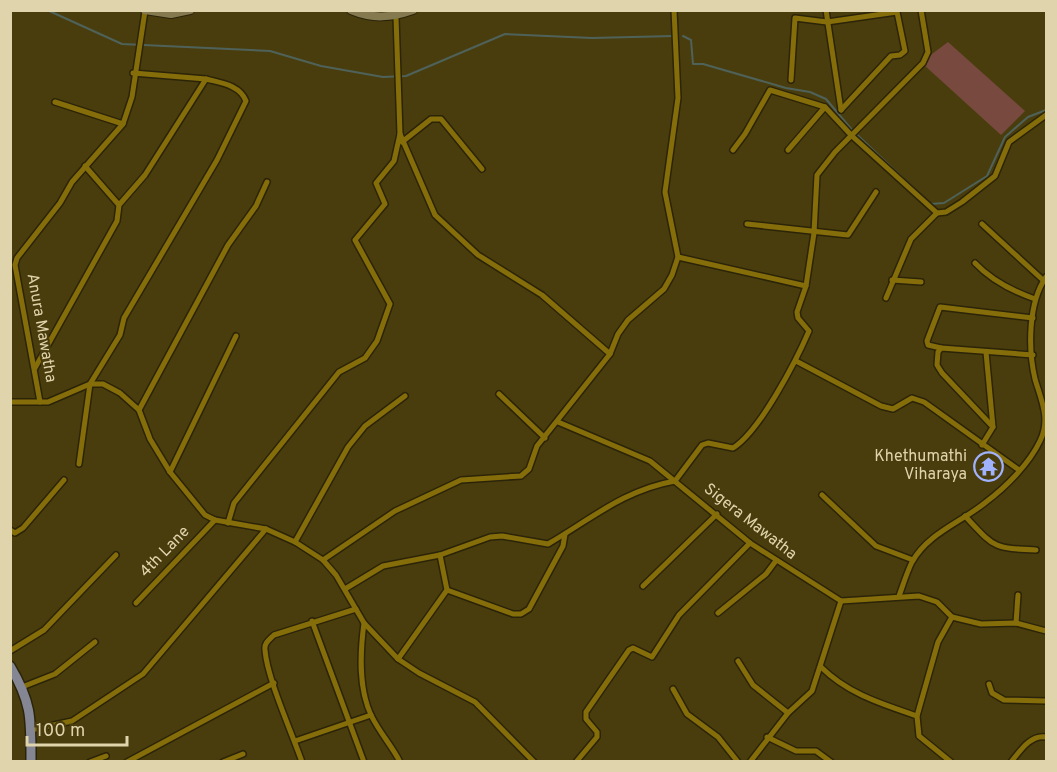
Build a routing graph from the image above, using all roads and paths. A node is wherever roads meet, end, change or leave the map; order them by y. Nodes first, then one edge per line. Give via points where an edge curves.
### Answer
1 (190, 10) edge
2 (351, 10) edge
3 (413, 10) edge
4 (674, 10) edge
5 (825, 10) edge
6 (921, 10) edge
7 (145, 11) edge
8 (170, 13) edge
9 (396, 18) junction
10 (827, 22) junction
11 (133, 73) junction
12 (206, 79) junction
13 (791, 80) dead end
14 (55, 102) dead end
15 (825, 107) junction
16 (1047, 115) edge
17 (123, 124) junction
18 (400, 134) junction
19 (854, 134) junction
20 (402, 142) junction
21 (733, 150) dead end
22 (788, 150) dead end
23 (85, 166) junction
24 (482, 169) dead end
25 (267, 182) dead end
26 (876, 192) dead end
27 (119, 206) junction
28 (937, 213) junction
29 (747, 224) dead end
30 (982, 224) dead end
31 (814, 233) junction
32 (678, 257) junction
33 (975, 263) dead end
34 (10, 279) edge
35 (1045, 279) edge
36 (18, 280) junction
37 (892, 280) junction
38 (921, 282) dead end
39 (806, 286) junction
40 (886, 298) dead end
41 (1035, 299) junction
42 (1033, 318) junction
43 (236, 336) dead end
44 (941, 348) junction
45 (986, 352) junction
46 (610, 354) junction
47 (1033, 355) junction
48 (796, 361) junction
49 (34, 368) junction
50 (90, 384) junction
51 (499, 394) dead end
52 (405, 396) dead end
53 (1044, 398) edge
54 (10, 402) edge
55 (40, 402) junction
56 (139, 410) junction
57 (558, 422) junction
58 (993, 427) junction
59 (545, 438) junction
60 (982, 446) junction
61 (79, 464) dead end
62 (1018, 470) junction
63 (170, 472) junction
64 (64, 480) dead end
65 (675, 481) junction
66 (822, 495) dead end
67 (717, 514) junction
68 (965, 516) junction
69 (215, 520) junction
70 (228, 523) junction
71 (266, 529) junction
72 (10, 530) edge
73 (565, 534) junction
74 (295, 542) junction
75 (750, 543) junction
76 (1036, 550) dead end
77 (116, 555) dead end
78 (440, 555) junction
79 (323, 560) junction
80 (913, 560) junction
81 (775, 562) junction
82 (643, 586) dead end
83 (345, 589) junction
84 (447, 590) junction
85 (1018, 595) dead end
86 (899, 596) junction
87 (841, 601) junction
88 (136, 603) dead end
89 (356, 609) junction
90 (718, 613) dead end
91 (952, 617) junction
92 (312, 621) junction
93 (364, 623) junction
94 (1016, 623) junction
95 (1047, 631) edge
96 (95, 642) dead end
97 (10, 651) edge
98 (398, 658) junction
99 (738, 661) dead end
100 (10, 666) edge
101 (821, 667) junction
102 (274, 683) junction
103 (989, 684) dead end
104 (22, 687) junction
105 (673, 689) dead end
106 (1047, 701) edge
107 (788, 713) junction
108 (371, 716) junction
109 (917, 716) junction
110 (350, 722) junction
111 (31, 730) junction
112 (767, 737) junction
113 (1047, 737) edge
114 (295, 741) junction
115 (243, 754) dead end
116 (106, 756) dead end
117 (31, 762) edge
118 (90, 762) edge
119 (127, 762) edge
120 (223, 762) edge
121 (302, 762) edge
122 (364, 762) edge
123 (400, 762) edge
124 (534, 762) edge
125 (576, 762) edge
126 (738, 762) edge
127 (750, 762) edge
128 (831, 762) edge
129 (951, 762) edge
130 (1011, 762) edge

1 - 8 main road
2 - 9 main road via 367,17
3 - 9 main road
4 - 32 street via 678,98 665,192
5 - 10 street
6 - 19 street via 928,52 923,63
7 - 8 main road
7 - 11 street, Anura Mawatha
9 - 18 street
10 - 10 street via 839,99 841,110 891,56 905,51 897,12
10 - 13 street via 795,18
11 - 12 street
11 - 17 street, Anura Mawatha via 132,97
12 - 27 street via 145,175
12 - 50 street via 231,86 243,93 246,101 217,160
14 - 17 street
15 - 19 street
15 - 21 street via 770,90
15 - 22 street
16 - 28 street via 1009,142 995,176 962,202
17 - 23 street, Anura Mawatha
18 - 20 street
18 - 70 street via 394,160 376,183 385,204 355,240 390,304 377,341 365,358 339,372 234,503
19 - 28 street
19 - 31 street via 818,175
20 - 24 street via 431,119 441,118
20 - 46 street via 435,216 478,255 542,295
23 - 27 street
23 - 36 street, Anura Mawatha via 17,258
25 - 56 street via 256,206 228,245
26 - 31 street via 848,235
27 - 49 street via 117,221
28 - 37 street via 910,239
29 - 31 street
30 - 35 street
31 - 39 street
32 - 39 street
32 - 46 street via 664,289 628,320
33 - 41 street via 987,276
34 - 36 street
35 - 41 street
36 - 49 street, Anura Mawatha
37 - 38 street
37 - 40 street
39 - 48 street via 797,312 809,331
41 - 42 street
42 - 44 street via 940,308 927,342
42 - 47 street
43 - 63 street
44 - 45 street
44 - 58 street via 937,365 942,373
45 - 47 street
45 - 58 street
46 - 57 street
47 - 53 street via 1035,378
48 - 60 street via 881,406 893,409 912,398 924,402
48 - 65 street via 744,441 733,448 702,445
49 - 55 street, Anura Mawatha
50 - 55 street
50 - 56 street via 111,388
50 - 61 street
51 - 59 street
52 - 74 street via 365,426 348,447
53 - 62 street via 1046,416 1041,439
54 - 55 street
56 - 63 street via 150,440
57 - 59 street
57 - 65 street, Sigera Mawatha via 650,461
58 - 60 street
59 - 79 street via 537,446 529,469 521,476 461,480 394,511
60 - 62 street
62 - 68 street via 987,502
63 - 69 street via 205,515
64 - 72 street via 23,528 15,533
65 - 67 street, Sigera Mawatha
65 - 73 street via 630,494
66 - 80 street via 876,546
67 - 75 street, Sigera Mawatha
67 - 82 street
68 - 76 street via 996,546
68 - 80 street via 939,533
69 - 70 street
69 - 88 street, 4th Lane
70 - 71 street
71 - 74 street
71 - 111 street via 143,674 72,721
73 - 78 street via 548,544 490,537
73 - 84 street via 563,546 529,609 521,614
74 - 79 street
75 - 81 street, Sigera Mawatha
75 - 125 street via 679,615 652,657 633,648 629,650 586,712 597,737
77 - 97 street via 44,630
78 - 83 street via 383,566
78 - 84 street
79 - 83 street
80 - 86 street
81 - 87 street, Sigera Mawatha
81 - 90 street
83 - 89 street
84 - 98 street
85 - 94 street
86 - 87 street
86 - 91 street via 919,596 937,602
87 - 101 street
89 - 92 street
89 - 93 street
91 - 94 street via 981,624
91 - 109 street via 938,642
92 - 102 street via 274,635 267,642 264,649
92 - 110 street
93 - 98 street
93 - 108 street via 360,649
94 - 95 street
96 - 104 street via 55,674
98 - 124 street via 475,702
99 - 107 street via 753,685
100 - 104 main road
101 - 107 street via 812,691
101 - 109 street via 857,694
102 - 114 street
102 - 119 street
103 - 106 street via 992,693 1004,700
104 - 111 main road via 32,719
105 - 126 street via 687,714 718,737
107 - 112 street
108 - 110 street
108 - 123 street
109 - 129 street via 919,736
110 - 114 street
110 - 122 street
111 - 117 main road
112 - 127 street
112 - 128 street via 796,751 816,751
113 - 130 street via 1027,742
114 - 121 street
115 - 120 street
116 - 118 street

